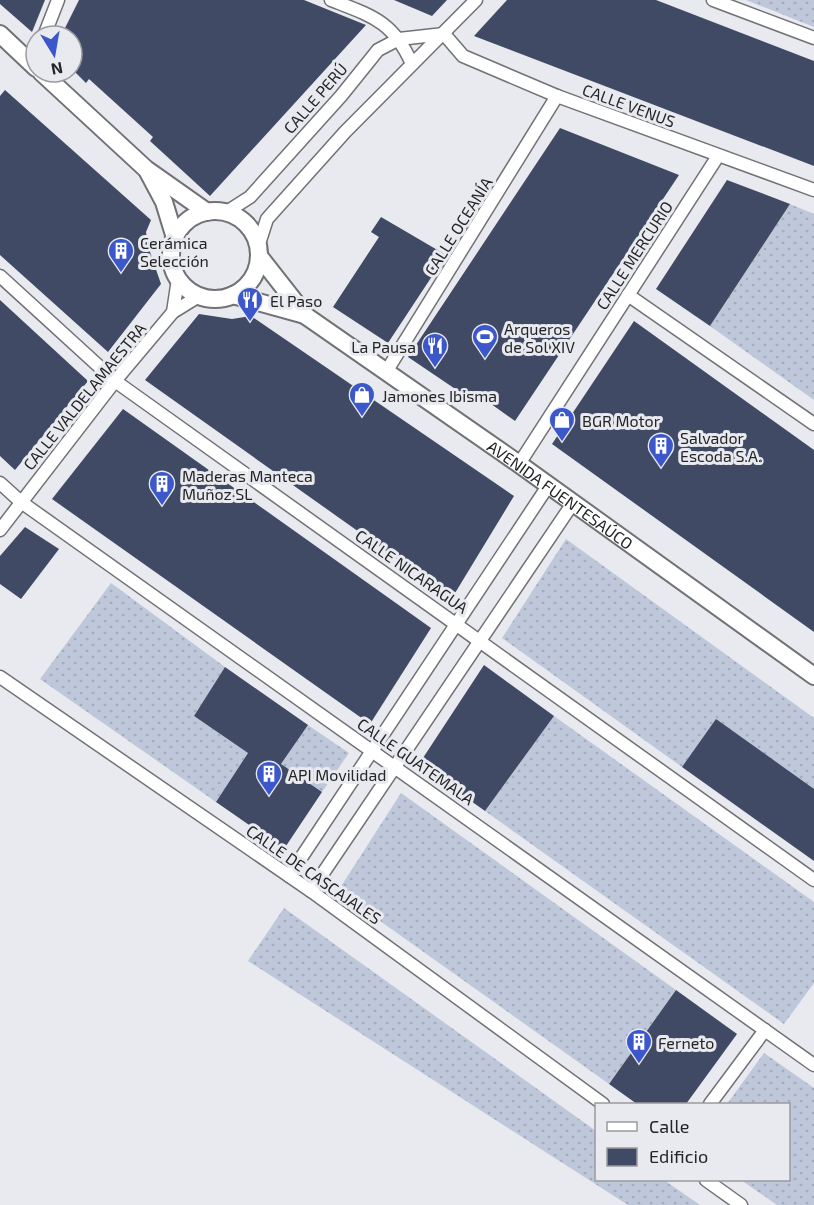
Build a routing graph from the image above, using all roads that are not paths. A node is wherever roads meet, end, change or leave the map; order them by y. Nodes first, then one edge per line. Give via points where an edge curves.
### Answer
1 (58, 0) edge
2 (331, 0) edge
3 (476, 0) edge
4 (713, 0) edge
5 (49, 24) edge
6 (0, 34) edge
7 (444, 34) junction
8 (814, 38) edge
9 (399, 39) junction
10 (24, 55) edge
11 (412, 64) junction
12 (56, 84) edge
13 (557, 96) junction
14 (718, 156) junction
15 (146, 169) junction
16 (814, 190) edge
17 (207, 212) junction
18 (225, 213) junction
19 (175, 238) junction
20 (259, 251) junction
21 (0, 276) edge
22 (178, 279) junction
23 (233, 295) junction
24 (628, 295) junction
25 (199, 296) junction
26 (173, 312) junction
27 (306, 316) junction
28 (386, 372) junction
29 (116, 381) junction
30 (814, 424) edge
31 (519, 464) junction
32 (0, 483) edge
33 (548, 486) junction
34 (21, 502) junction
35 (573, 503) junction
36 (0, 530) edge
37 (457, 623) junction
38 (480, 641) junction
39 (814, 676) edge
40 (0, 677) edge
41 (372, 751) junction
42 (395, 767) junction
43 (289, 876) junction
44 (814, 880) edge
45 (311, 891) junction
46 (765, 1030) junction
47 (814, 1065) edge
48 (602, 1103) edge
49 (711, 1103) edge
50 (709, 1181) edge
51 (741, 1205) edge

1 - 5 street
2 - 9 street via 380,19
3 - 7 street
4 - 8 street
6 - 10 street
7 - 9 street, CALLE PERÚ
7 - 11 street
7 - 13 street, CALLE VENUS via 463,56
9 - 11 street
9 - 18 street, CALLE PERÚ via 378,50 250,197
11 - 20 street via 267,219
12 - 15 street
13 - 14 street, CALLE VENUS
13 - 28 street, CALLE OCEANÍA
14 - 16 street, CALLE VENUS
14 - 24 street, CALLE MERCURIO
15 - 17 street
15 - 19 street via 164,202
17 - 18 street
17 - 19 street via 194,217
18 - 20 street via 240,219 252,231
19 - 22 street via 171,259
20 - 23 street via 252,279
20 - 27 street, AVENIDA FUENTESAÚCO
21 - 29 street, CALLE NICARAGUA
22 - 25 street
22 - 26 street
23 - 25 street via 216,299
23 - 27 street, AVENIDA FUENTESAÚCO
24 - 30 street
24 - 31 street, CALLE MERCURIO
25 - 26 street, CALLE VALDELAMAESTRA
26 - 29 street, CALLE VALDELAMAESTRA
27 - 28 street, AVENIDA FUENTESAÚCO
28 - 31 street, AVENIDA FUENTESAÚCO
29 - 34 street, CALLE VALDELAMAESTRA
29 - 37 street, CALLE NICARAGUA
31 - 33 street, AVENIDA FUENTESAÚCO
32 - 34 street, CALLE GUATEMALA
33 - 35 street, AVENIDA FUENTESAÚCO
33 - 37 street
34 - 36 street, CALLE VALDELAMAESTRA
34 - 41 street, CALLE GUATEMALA
35 - 38 street
35 - 39 street, AVENIDA FUENTESAÚCO
37 - 38 street, CALLE NICARAGUA
37 - 41 street
38 - 42 street
38 - 44 street, CALLE NICARAGUA
40 - 43 street, CALLE DE CASCAJALES
41 - 42 street, CALLE GUATEMALA
41 - 43 street
42 - 45 street
42 - 46 street, CALLE GUATEMALA
43 - 45 street, CALLE DE CASCAJALES
45 - 48 street, CALLE DE CASCAJALES
46 - 47 street, CALLE GUATEMALA
46 - 49 street
50 - 51 street

